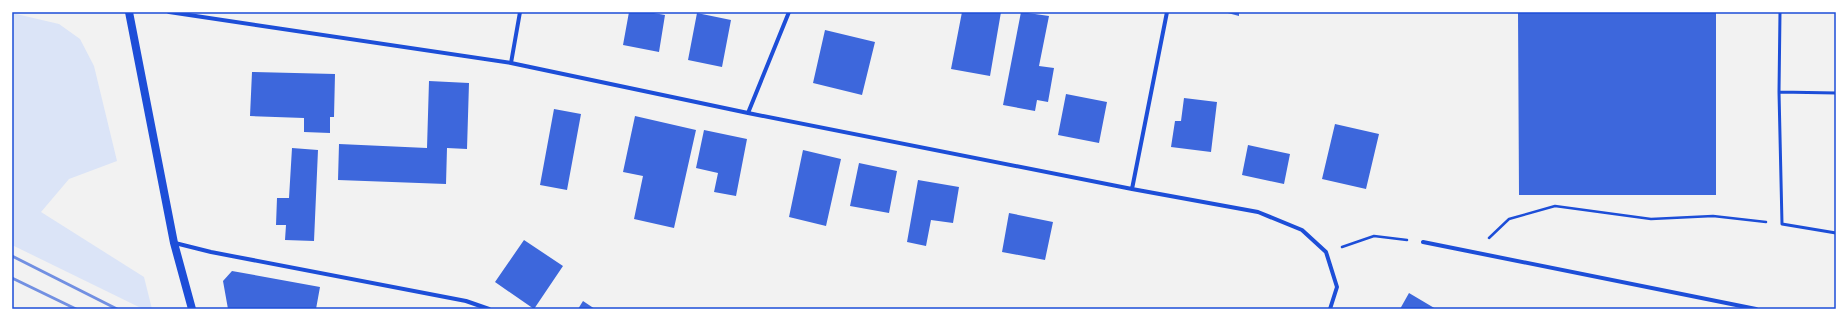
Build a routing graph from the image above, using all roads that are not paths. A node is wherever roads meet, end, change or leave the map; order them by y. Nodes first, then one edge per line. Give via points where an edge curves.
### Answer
1 (129, 12) edge
2 (169, 12) edge
3 (520, 12) edge
4 (789, 12) edge
5 (1167, 12) edge
6 (1780, 12) edge
7 (512, 63) junction
8 (1779, 92) junction
9 (1836, 93) edge
10 (748, 113) junction
11 (1132, 189) junction
12 (1836, 233) edge
13 (1423, 242) road end
14 (174, 243) junction
15 (192, 309) edge
16 (489, 309) edge
17 (1330, 309) edge
18 (1756, 309) edge

1 - 14 main road
2 - 7 street
3 - 7 street
4 - 10 street
5 - 11 street
6 - 8 lane
7 - 10 street
8 - 9 lane
8 - 12 lane via 1782,224
10 - 11 street
11 - 17 street via 1258,212 1302,230 1326,252 1337,287
13 - 18 street
14 - 15 main road
14 - 16 street via 466,301

